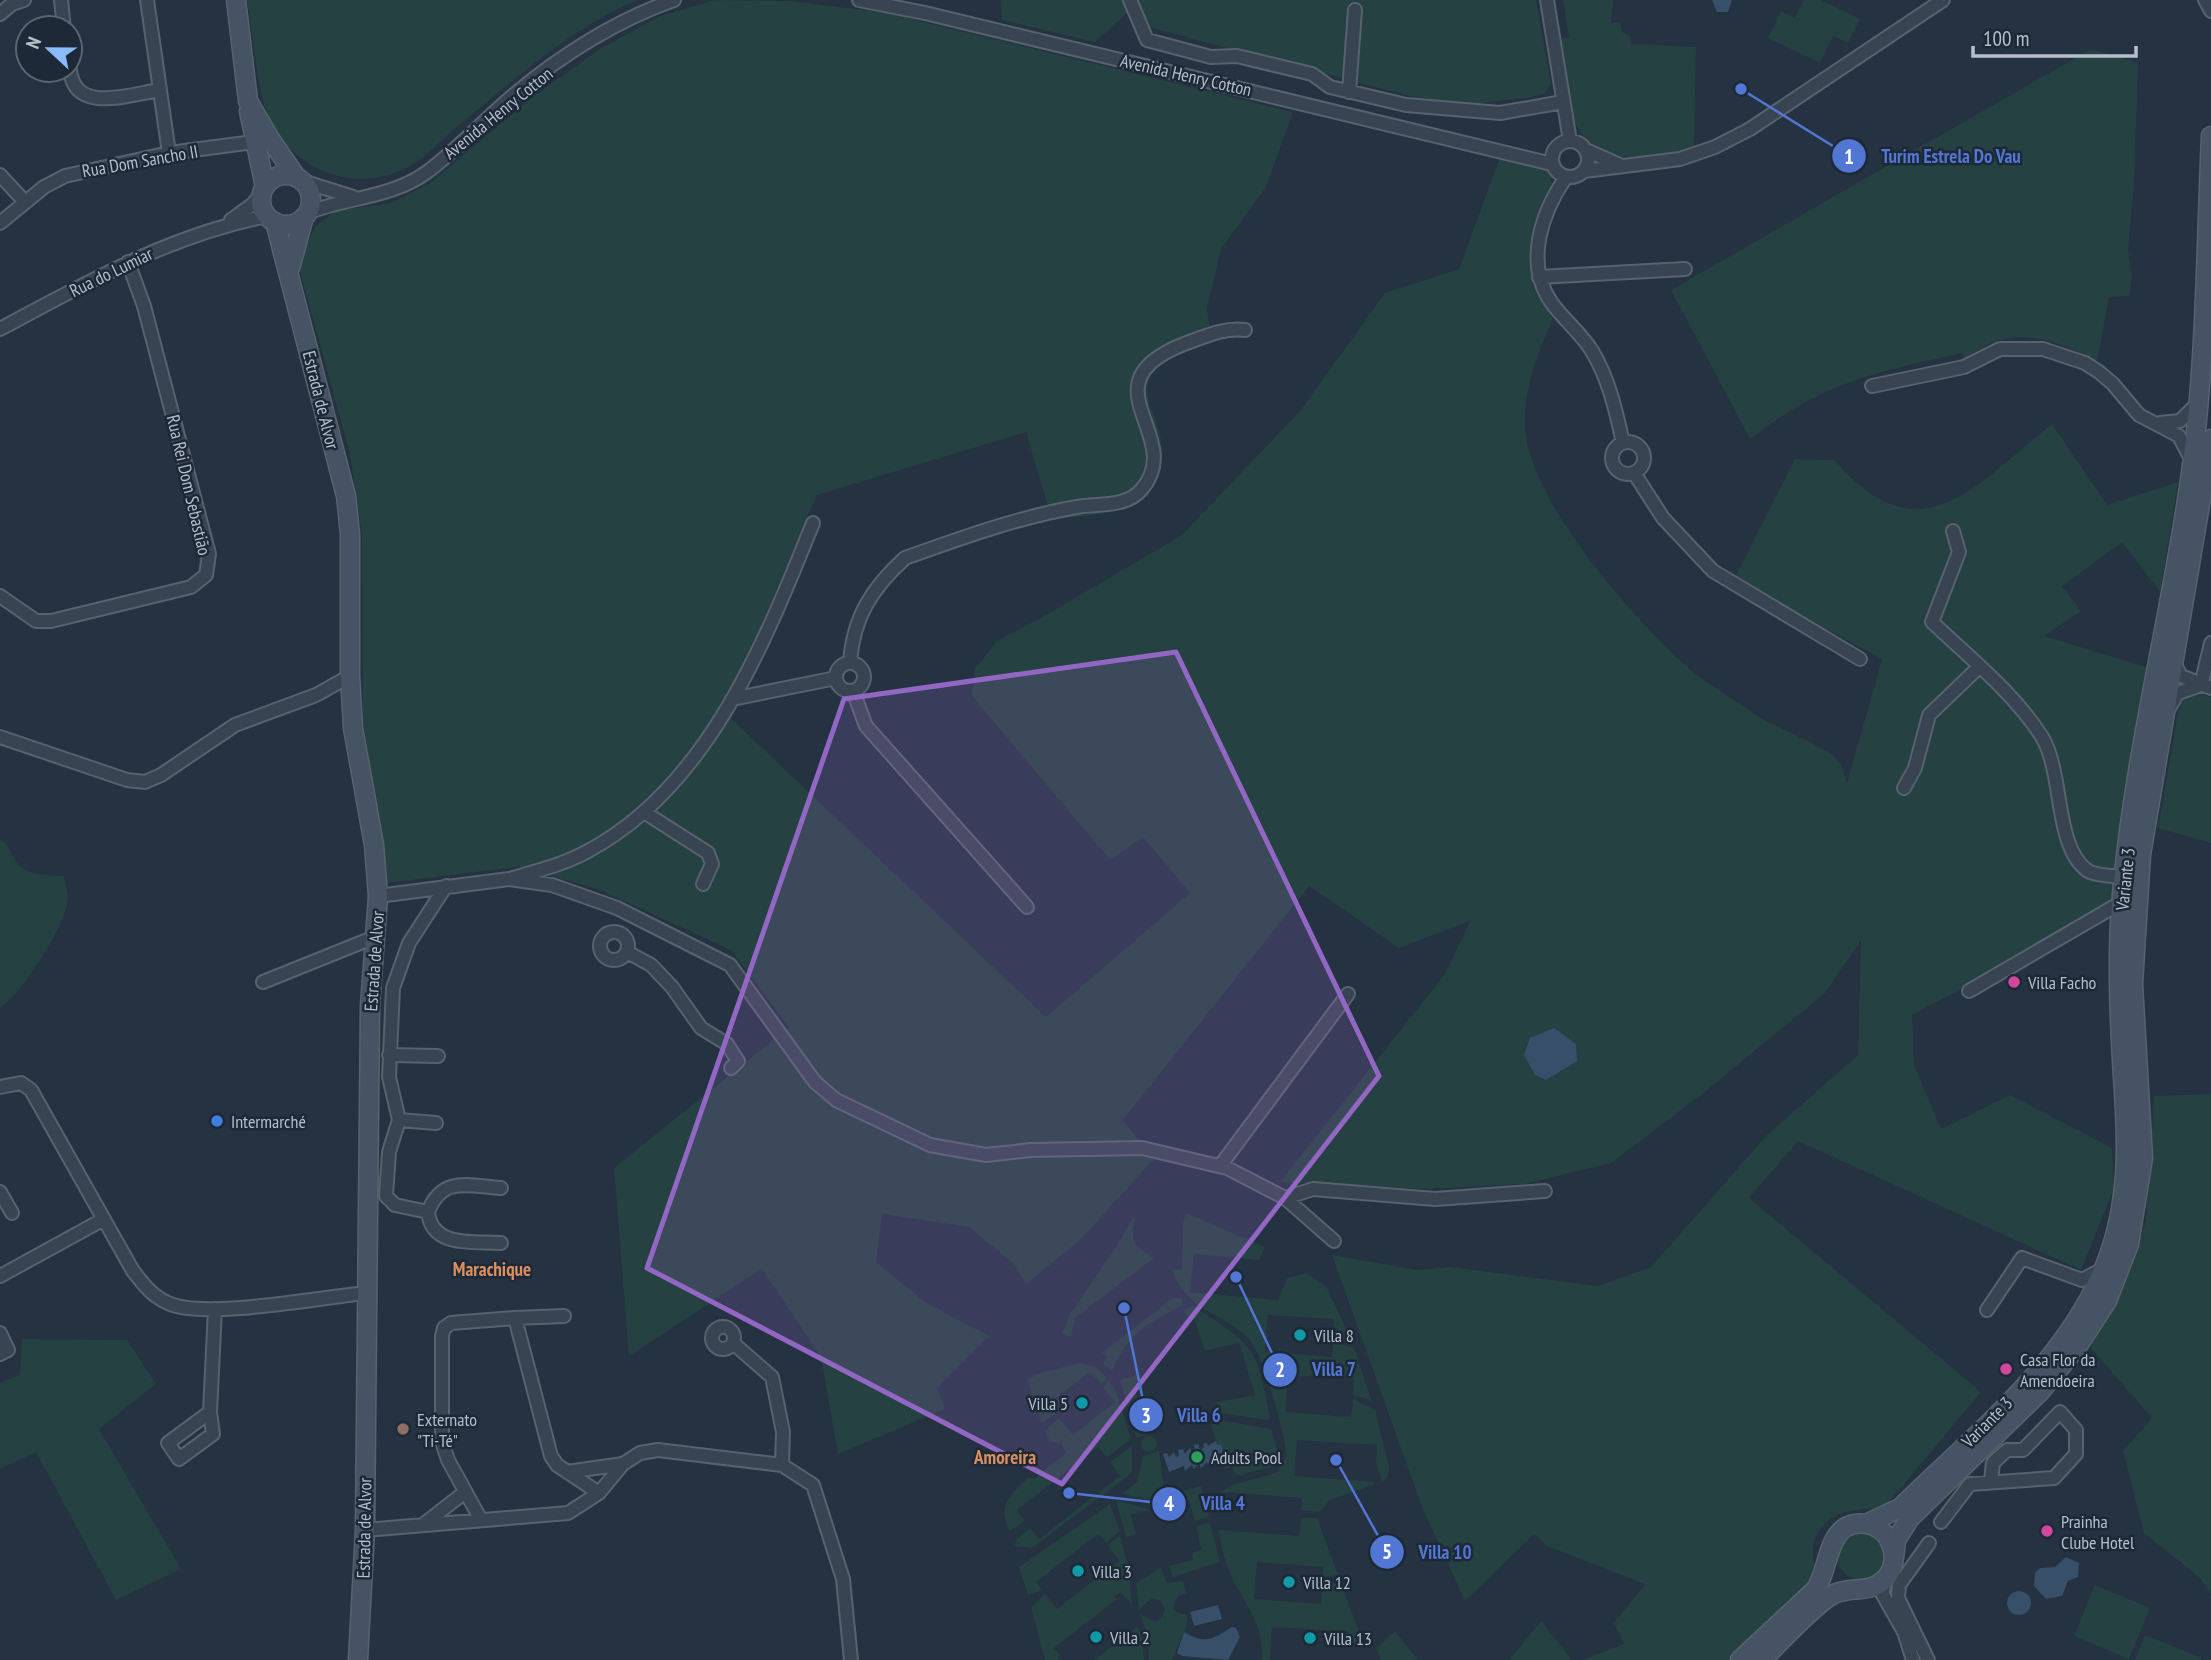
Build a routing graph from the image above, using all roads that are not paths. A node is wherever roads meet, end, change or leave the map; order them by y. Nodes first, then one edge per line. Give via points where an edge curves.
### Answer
1 (147, 0) edge
2 (236, 0) edge
3 (674, 0) edge
4 (859, 0) edge
5 (1130, 0) edge
6 (1547, 0) edge
7 (1943, 0) edge
8 (2205, 0) edge
9 (15, 1) edge
10 (903, 4) edge
11 (1355, 10) dead end
12 (2211, 11) edge
13 (0, 14) edge
14 (73, 84) edge
15 (159, 90) junction
16 (1349, 92) junction
17 (248, 101) junction
18 (1563, 102) junction
19 (2211, 136) edge
20 (1570, 141) junction
21 (254, 142) junction
22 (1554, 150) junction
23 (1586, 150) junction
24 (1513, 152) junction
25 (169, 153) junction
26 (1552, 164) junction
27 (1623, 167) junction
28 (1584, 171) junction
29 (0, 175) edge
30 (1566, 177) junction
31 (300, 179) junction
32 (264, 189) junction
33 (356, 198) junction
34 (25, 202) junction
35 (306, 216) junction
36 (271, 219) junction
37 (0, 223) edge
38 (225, 224) junction
39 (128, 262) junction
40 (1685, 268) dead end
41 (290, 271) junction
42 (1539, 277) junction
43 (0, 329) edge
44 (1245, 330) dead end
45 (1872, 386) dead end
46 (2199, 401) junction
47 (2147, 420) junction
48 (2211, 439) edge
49 (1623, 443) junction
50 (2192, 462) junction
51 (1634, 473) junction
52 (813, 523) dead end
53 (1953, 531) dead end
54 (0, 596) edge
55 (2211, 643) edge
56 (1860, 659) dead end
57 (850, 663) junction
58 (2174, 663) junction
59 (1979, 667) junction
60 (350, 677) junction
61 (836, 678) junction
62 (2206, 687) edge
63 (853, 691) junction
64 (732, 699) junction
65 (2165, 716) junction
66 (0, 737) edge
67 (1904, 788) dead end
68 (644, 812) junction
69 (2125, 877) junction
70 (509, 879) junction
71 (703, 884) dead end
72 (446, 886) junction
73 (378, 896) junction
74 (2122, 902) junction
75 (1027, 906) dead end
76 (617, 908) junction
77 (618, 933) junction
78 (375, 937) junction
79 (627, 951) junction
80 (263, 982) dead end
81 (1969, 991) dead end
82 (1348, 994) dead end
83 (389, 1055) junction
84 (438, 1056) dead end
85 (731, 1068) dead end
86 (0, 1087) edge
87 (399, 1120) junction
88 (436, 1123) dead end
89 (1220, 1166) junction
90 (501, 1188) dead end
91 (1545, 1191) dead end
92 (0, 1192) edge
93 (1285, 1198) junction
94 (428, 1212) junction
95 (12, 1213) dead end
96 (104, 1219) junction
97 (1334, 1241) dead end
98 (501, 1243) dead end
99 (2105, 1266) junction
100 (0, 1276) edge
101 (2070, 1277) junction
102 (366, 1293) junction
103 (2086, 1306) junction
104 (215, 1309) junction
105 (1987, 1310) dead end
106 (564, 1316) dead end
107 (516, 1318) junction
108 (0, 1333) edge
109 (733, 1343) dead end
110 (0, 1354) edge
111 (210, 1412) dead end
112 (623, 1464) junction
113 (782, 1465) junction
114 (567, 1472) junction
115 (1991, 1480) junction
116 (465, 1492) junction
117 (600, 1493) junction
118 (481, 1520) junction
119 (1941, 1522) dead end
120 (424, 1524) junction
121 (1866, 1524) junction
122 (365, 1530) junction
123 (1929, 1543) dead end
124 (1828, 1555) junction
125 (1894, 1558) junction
126 (1887, 1577) junction
127 (1864, 1589) junction
128 (1887, 1604) junction
129 (358, 1660) edge
130 (851, 1660) edge
131 (1740, 1660) edge
132 (1762, 1660) edge
133 (1913, 1660) edge
134 (1928, 1660) edge

1 - 15 street
2 - 17 main road, Estrada de Alvor
3 - 33 street, Avenida Henry Cotton via 645,10 581,47 516,93 404,186
4 - 10 street, Avenida Henry Cotton
5 - 16 street via 1147,40 1211,57 1237,56 1312,74 1330,87
6 - 18 street
7 - 27 street via 1750,129 1680,159
8 - 12 street
9 - 13 street
10 - 24 street, Avenida Henry Cotton
11 - 16 street
14 - 15 street via 89,98 100,99
15 - 25 street
16 - 18 street via 1468,112 1500,113
17 - 21 main road, Estrada de Alvor
17 - 31 main road, Estrada de Alvor
18 - 20 street
19 - 46 main road, Variante 3
20 - 22 street
20 - 23 street
21 - 25 street, Rua Dom Sancho II
21 - 32 main road, Estrada de Alvor
22 - 24 street
22 - 26 street
23 - 27 street
23 - 28 street
24 - 26 street
25 - 34 street, Rua Dom Sancho II via 65,176
26 - 30 street
27 - 28 street
28 - 30 street
29 - 34 street
30 - 42 street via 1540,227
31 - 32 main road via 277,177
31 - 33 street
31 - 35 main road, Estrada de Alvor via 311,198
32 - 36 main road, Estrada de Alvor via 261,202
32 - 38 street via 253,204
33 - 35 street, Avenida Henry Cotton
34 - 37 street, Rua Dom Sancho II
35 - 36 main road via 290,225
35 - 41 main road, Estrada de Alvor
36 - 38 street
36 - 41 main road, Estrada de Alvor
38 - 39 street, Rua do Lumiar
39 - 43 street, Rua do Lumiar
39 - 54 street, Rua Rei Dom Sebastião via 144,306 208,554 206,575 191,587 51,621 36,621
40 - 42 street
41 - 60 main road, Estrada de Alvor via 345,496 350,534
42 - 49 street via 1550,301 1591,350 1608,383
44 - 57 street via 1231,328 1167,351 1143,373 1136,403 1152,436 1154,464 1135,496 1125,502 1058,510 905,558 885,576 858,617
45 - 47 street via 1964,368 2000,349 2043,349 2077,359 2099,372
46 - 47 street via 2192,412 2173,424
46 - 50 main road, Variante 3
47 - 50 street via 2179,436
48 - 58 main road, Variante 3
49 - 51 street via 1614,451 1613,464 1621,472
49 - 51 street via 1636,443 1644,452 1643,465
50 - 69 main road, Variante 3
51 - 56 street via 1663,518 1713,571
52 - 64 street via 767,635
53 - 59 street via 1959,552 1932,622
55 - 62 street
57 - 61 street via 840,668
57 - 63 street via 861,668 864,676
58 - 62 street via 2181,676
58 - 65 main road, Variante 3
59 - 67 street via 1929,715 1915,768
59 - 69 street via 2043,738 2071,850 2090,873
60 - 66 street via 316,695 235,725 145,782
60 - 73 main road, Estrada de Alvor
61 - 63 street via 842,688
61 - 64 street
62 - 65 street via 2178,694
63 - 75 street via 866,726
64 - 68 street via 691,759
65 - 125 main road, Variante 3 via 2137,895 2134,1018 2143,1158 2129,1244 2106,1301 2077,1348 2040,1392 1910,1518 1896,1540
68 - 70 street via 588,851
68 - 71 street via 708,853 712,864
69 - 74 main road, Variante 3
70 - 72 street
70 - 76 street via 552,885
72 - 73 street
72 - 83 street via 409,943 393,988
73 - 78 main road, Estrada de Alvor
74 - 81 street
74 - 99 main road, Variante 3 via 2120,1003 2128,1156 2123,1205
76 - 77 street
76 - 89 street via 730,965 815,1082 835,1100 930,1145 986,1155 1142,1148
77 - 79 street via 626,940
77 - 79 street via 604,936 602,952 616,960
78 - 80 street
78 - 102 main road, Estrada de Alvor
79 - 85 street via 651,965 701,1028 727,1044 738,1061
82 - 89 street
83 - 84 street
83 - 87 street
86 - 96 street via 21,1083 32,1090
87 - 88 street
87 - 94 street via 389,1152 386,1196 395,1205
89 - 93 street
90 - 94 street via 455,1185 440,1191
91 - 93 street via 1434,1199 1313,1189
92 - 95 street
93 - 97 street
94 - 98 street via 429,1225 437,1235
96 - 100 street
96 - 104 street via 150,1293 171,1305
99 - 101 street via 2087,1279
99 - 103 main road, Variante 3
101 - 103 street via 2084,1290
101 - 105 street via 2022,1258
102 - 104 street
102 - 122 main road, Estrada de Alvor
103 - 121 main road, Variante 3 via 2063,1342 2002,1408 1900,1508
104 - 111 street
106 - 107 street
107 - 114 street via 551,1457
107 - 116 street via 451,1323 444,1328 442,1442
108 - 110 street via 8,1350
109 - 113 street via 772,1377 783,1432
112 - 113 street via 640,1453 658,1450
112 - 114 street
112 - 117 street
113 - 130 street via 807,1480 820,1499 843,1579
114 - 117 street
115 - 115 street via 1993,1463 2007,1450 2023,1450 2060,1412 2076,1430 2076,1454 2053,1478
115 - 119 street via 1970,1483
116 - 118 street
116 - 120 street
117 - 118 street via 554,1517
118 - 120 street
120 - 122 street
121 - 124 main road via 1840,1531
121 - 125 main road via 1884,1534
122 - 129 main road, Estrada de Alvor
123 - 134 street via 1899,1586 1898,1598
124 - 127 main road via 1838,1580
124 - 131 main road via 1816,1589
125 - 126 main road
126 - 127 main road
126 - 128 street via 1882,1593
127 - 128 street
127 - 132 main road via 1834,1594
128 - 133 street via 1904,1632

